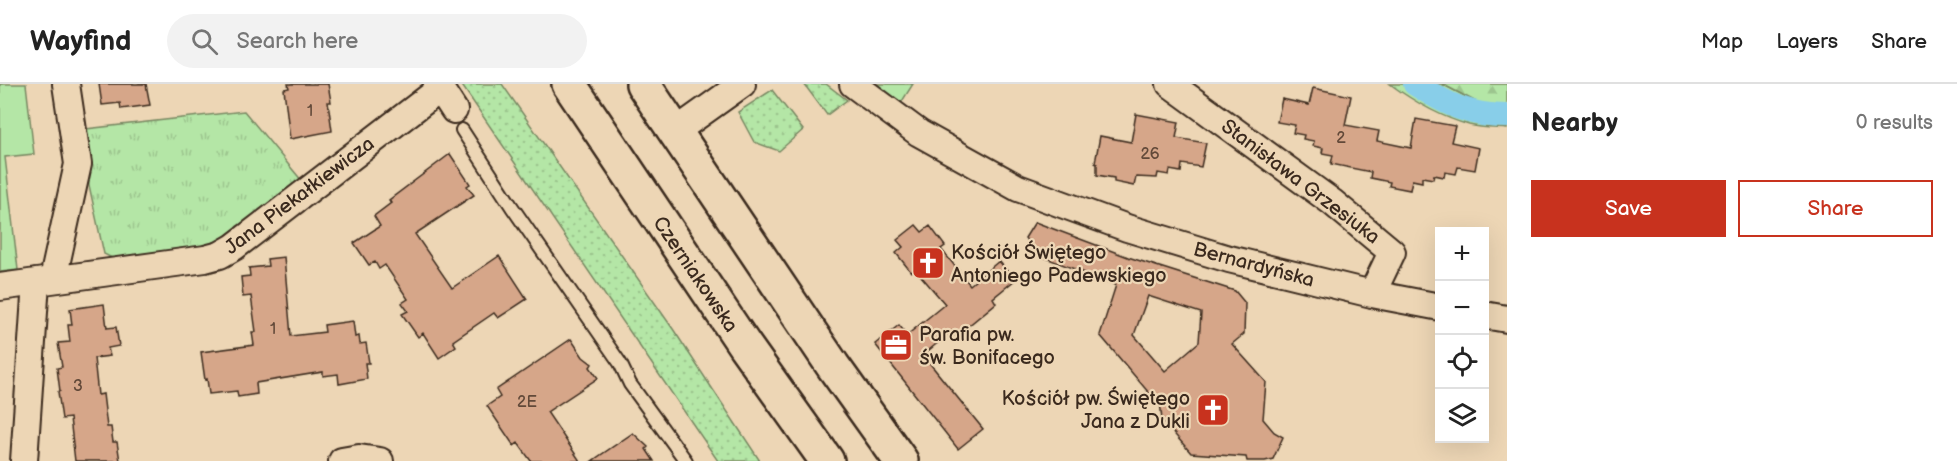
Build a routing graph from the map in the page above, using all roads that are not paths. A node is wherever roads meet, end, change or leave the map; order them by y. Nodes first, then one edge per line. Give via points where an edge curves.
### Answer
1 (66, 84) edge
2 (569, 84) edge
3 (643, 84) edge
4 (742, 84) edge
5 (854, 84) edge
6 (1170, 84) edge
7 (438, 86) edge
8 (458, 120) joint
9 (676, 131) junction
10 (44, 280) junction
11 (0, 288) edge
12 (1372, 294) junction
13 (1435, 306) edge
14 (1489, 316) edge
15 (1507, 319) edge
16 (24, 461) edge
17 (342, 461) edge
18 (380, 461) edge
19 (686, 461) edge
20 (827, 461) edge
21 (901, 461) edge

1 - 10 street via 78,164
2 - 20 main road, Czerniakowska
3 - 9 main road
4 - 9 street
5 - 12 street, Bernardyńska via 919,133 1018,188 1127,228 1229,259
6 - 12 street, Stanisława Grzesiuka via 1332,202 1392,252
7 - 8 street
7 - 10 street, Jana Piekałkiewicza via 220,255
8 - 19 lane via 512,207 620,363 630,384
9 - 21 main road
10 - 11 street, Jana Piekałkiewicza
10 - 16 street
12 - 13 street, Bernardyńska
14 - 15 street
17 - 18 street

